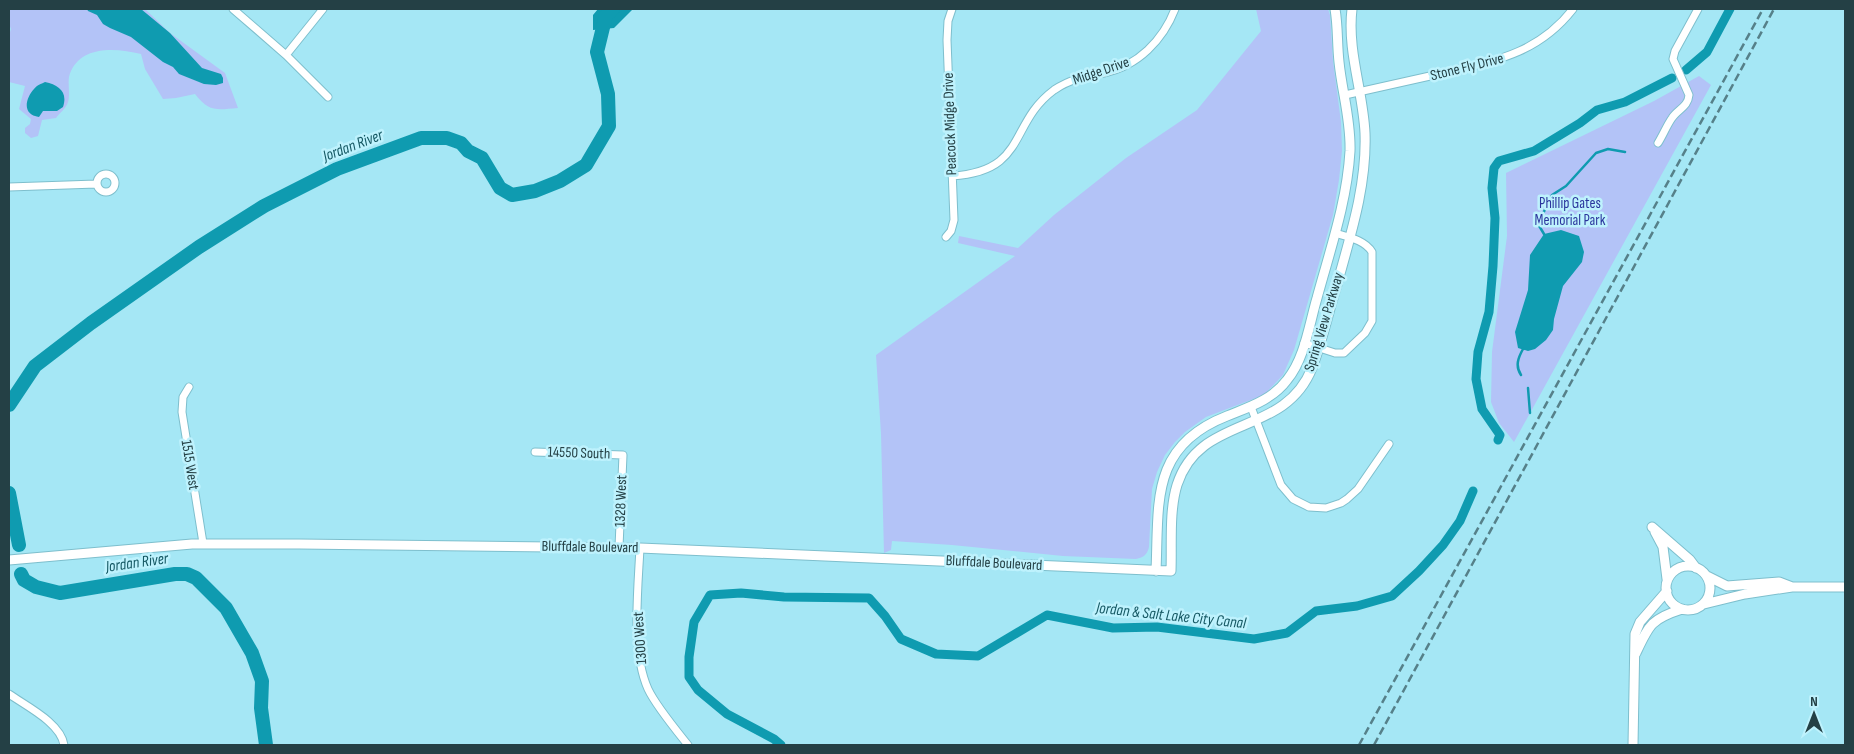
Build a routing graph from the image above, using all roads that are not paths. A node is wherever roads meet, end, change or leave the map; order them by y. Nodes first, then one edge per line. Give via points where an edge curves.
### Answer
1 (233, 9) edge
2 (323, 9) edge
3 (952, 9) edge
4 (1175, 9) edge
5 (1335, 9) edge
6 (1352, 9) edge
7 (1573, 9) edge
8 (1698, 9) edge
9 (286, 55) junction
10 (1360, 92) junction
11 (1345, 95) junction
12 (328, 97) dead end
13 (1658, 143) dead end
14 (952, 176) junction
15 (96, 184) dead end
16 (9, 187) edge
17 (1336, 232) junction
18 (946, 237) dead end
19 (1350, 238) junction
20 (1304, 343) junction
21 (1318, 348) junction
22 (188, 387) dead end
23 (1251, 407) junction
24 (1256, 420) junction
25 (1389, 444) dead end
26 (535, 452) dead end
27 (623, 455) joint
28 (203, 543) junction
29 (619, 548) junction
30 (640, 548) junction
31 (9, 560) edge
32 (1696, 568) junction
33 (1156, 571) junction
34 (1171, 571) joint
35 (1707, 576) junction
36 (1667, 580) junction
37 (1792, 587) junction
38 (1845, 587) edge
39 (1667, 591) junction
40 (1704, 604) junction
41 (1682, 609) junction
42 (1634, 658) junction
43 (9, 694) edge
44 (64, 745) edge
45 (688, 745) edge
46 (1633, 745) edge

1 - 9 street
2 - 9 street
3 - 14 street, Peacock Midge Drive via 947,40
4 - 14 street, Midge Drive via 1156,42 1140,57 1115,70 1077,78 1053,90 1035,109 1014,145 995,165 977,173
5 - 11 street, Spring View Parkway
6 - 10 street, Spring View Parkway via 1353,55
7 - 10 street, Stone Fly Drive via 1542,40 1510,56
8 - 13 street via 1673,59 1689,95 1688,101 1673,117
9 - 12 street
10 - 11 street, Stone Fly Drive
10 - 19 street, Spring View Parkway via 1364,161
11 - 17 street, Spring View Parkway via 1350,151
14 - 18 street, Peacock Midge Drive via 954,220
15 - 16 street
17 - 19 street
17 - 20 street, Spring View Parkway
19 - 21 street, Spring View Parkway
19 - 21 street via 1366,244 1372,252 1372,321 1365,333 1344,352
20 - 21 street
20 - 23 street, Spring View Parkway via 1297,365 1288,379 1269,398
21 - 24 street, Spring View Parkway via 1307,377 1294,395 1278,409
22 - 28 street, 1515 West via 183,397 182,412
23 - 24 street
23 - 33 street, Spring View Parkway via 1195,433 1169,464 1159,501
24 - 25 street via 1281,485 1292,500 1309,507 1326,508 1347,499
24 - 34 street, Spring View Parkway via 1208,442 1193,455 1183,470 1174,502
26 - 27 street, 14550 South
27 - 29 street, 1328 West
28 - 29 street, Bluffdale Boulevard
28 - 31 street, Bluffdale Boulevard
29 - 30 street, Bluffdale Boulevard
30 - 33 street, Bluffdale Boulevard
30 - 45 street, 1300 West via 639,643 644,679
32 - 35 street
32 - 36 street via 1679,568
32 - 36 street via 1652,527 1662,547
33 - 34 street, Bluffdale Boulevard
35 - 37 street via 1727,586 1779,582
35 - 40 street via 1711,591
36 - 39 street
37 - 38 street
37 - 40 street
39 - 41 street via 1673,603
39 - 42 street via 1640,622 1635,634
40 - 41 street via 1694,609
41 - 42 street via 1660,616 1653,622
42 - 46 street
43 - 44 street via 54,725

